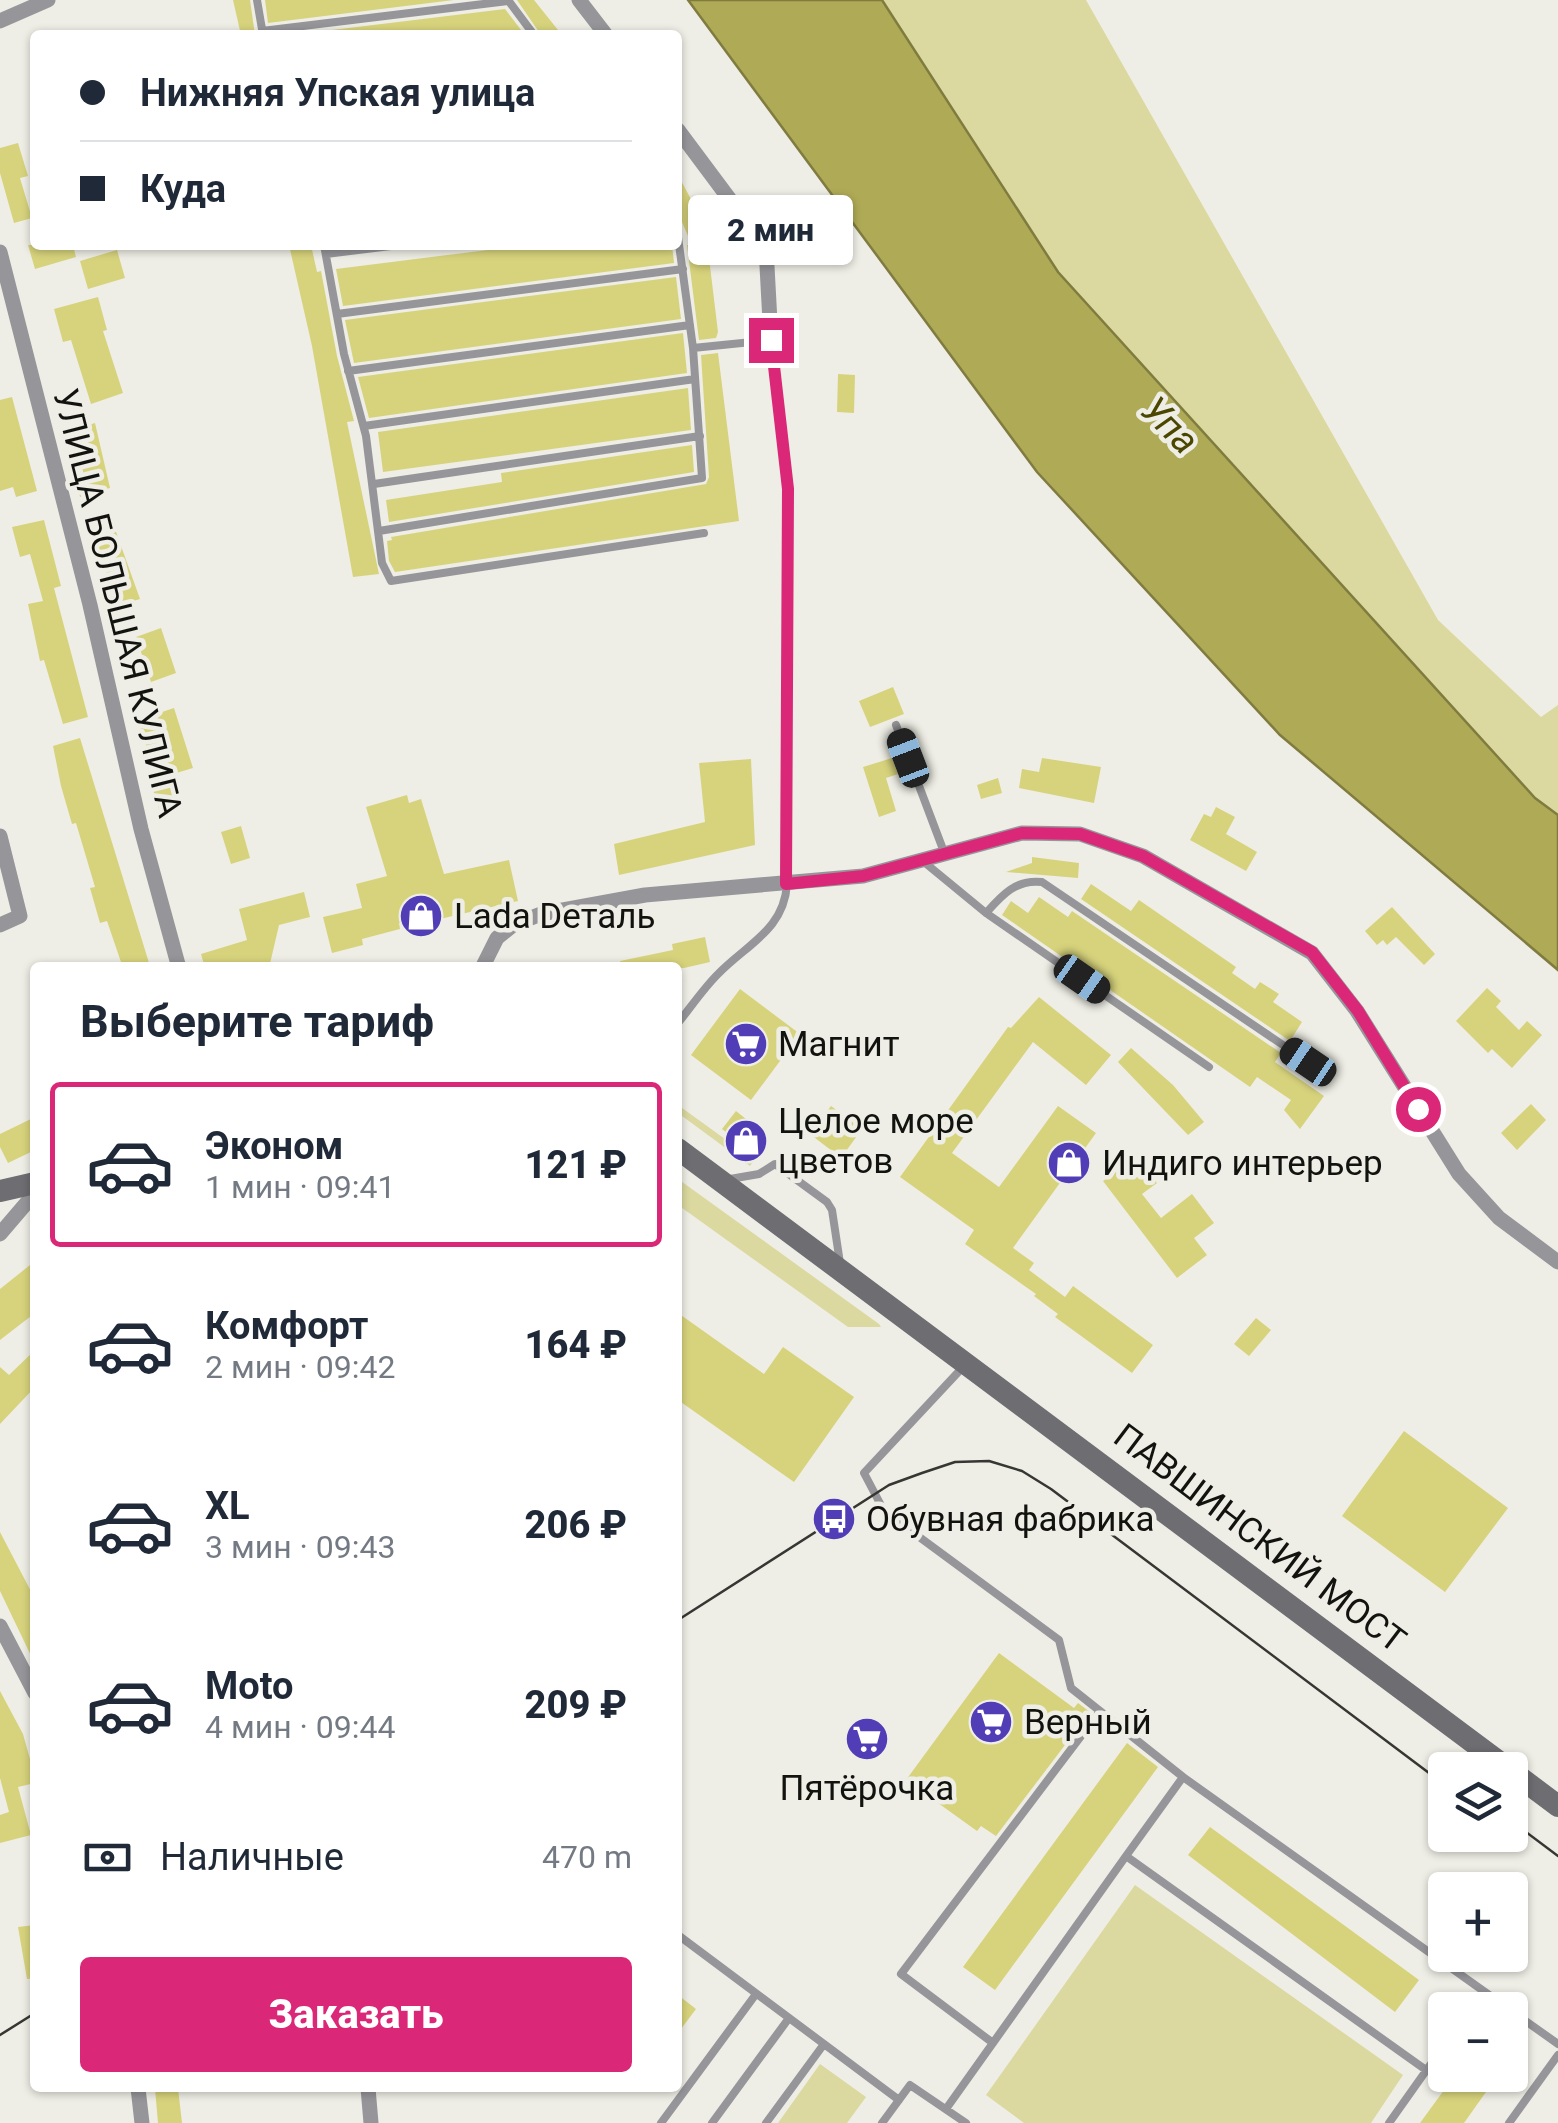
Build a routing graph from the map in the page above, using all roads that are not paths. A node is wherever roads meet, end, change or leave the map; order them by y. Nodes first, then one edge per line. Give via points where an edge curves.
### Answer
1 (48, 0) edge
2 (257, 0) edge
3 (508, 0) edge
4 (579, 0) edge
5 (0, 21) edge
6 (262, 30) edge
7 (285, 30) edge
8 (530, 30) edge
9 (602, 30) edge
10 (682, 135) edge
11 (325, 250) edge
12 (680, 250) edge
13 (0, 252) edge
14 (683, 269) junction
15 (338, 314) junction
16 (690, 325) junction
17 (771, 340) junction
18 (694, 348) junction
19 (348, 371) junction
20 (695, 379) junction
21 (364, 426) junction
22 (700, 436) junction
23 (374, 484) junction
24 (379, 531) junction
25 (704, 533) dead end
26 (896, 726) dead end
27 (0, 836) edge
28 (944, 854) junction
29 (921, 859) junction
30 (786, 884) junction
31 (986, 913) junction
32 (0, 925) edge
33 (176, 962) edge
34 (485, 962) edge
35 (682, 1018) edge
36 (1308, 1062) dead end
37 (1209, 1067) dead end
38 (682, 1151) edge
39 (722, 1181) junction
40 (30, 1184) edge
41 (0, 1191) edge
42 (30, 1200) edge
43 (0, 1234) edge
44 (1558, 1262) edge
45 (840, 1268) junction
46 (966, 1364) junction
47 (0, 1626) edge
48 (30, 1683) edge
49 (1100, 1711) junction
50 (1486, 1752) edge
51 (1183, 1777) junction
52 (1528, 1784) edge
53 (1558, 1806) edge
54 (1126, 1856) junction
55 (682, 1938) edge
56 (1484, 1991) joint
57 (756, 1994) junction
58 (789, 2018) junction
59 (993, 2043) junction
60 (824, 2044) junction
61 (1558, 2044) edge
62 (1558, 2055) edge
63 (1428, 2067) edge
64 (1426, 2070) junction
65 (138, 2092) edge
66 (368, 2092) edge
67 (898, 2100) junction
68 (946, 2109) junction
69 (142, 2123) edge
70 (371, 2123) edge
71 (662, 2123) edge
72 (712, 2123) edge
73 (766, 2123) edge
74 (882, 2123) edge
75 (966, 2123) edge
76 (1389, 2123) edge
77 (1509, 2123) edge

1 - 5 street
2 - 6 lane
3 - 7 lane
3 - 8 lane
4 - 9 street
10 - 17 street via 766,248
11 - 15 lane
12 - 14 lane
13 - 33 street, УЛИЦА БОЛЬШАЯ КУЛИГА
14 - 15 lane
14 - 16 lane
15 - 19 lane
16 - 18 lane
16 - 19 lane
17 - 18 lane
17 - 30 lane via 788,489
18 - 20 lane
19 - 21 lane
20 - 21 lane
20 - 22 lane
21 - 23 lane
22 - 23 lane
22 - 24 lane via 699,480
23 - 24 lane
24 - 25 lane via 390,581
26 - 28 lane
27 - 32 street via 20,916
28 - 29 street
28 - 44 street via 1022,833 1080,834 1143,856 1312,952 1358,1011 1459,1174 1498,1218
29 - 30 street via 863,876
29 - 31 lane
30 - 34 street via 644,895 541,914 513,924
30 - 35 lane via 786,905 774,923
31 - 36 lane via 1008,890 1042,882
31 - 37 lane
38 - 39 main road, ПАВШИНСКИЙ МОСТ
39 - 45 main road, ПАВШИНСКИЙ МОСТ
39 - 45 lane via 775,1164 827,1202
40 - 41 main road
42 - 43 street
45 - 46 main road, ПАВШИНСКИЙ МОСТ
46 - 49 lane via 864,1474 884,1512 1059,1640 1071,1688
46 - 50 main road, ПАВШИНСКИЙ МОСТ
47 - 48 street
49 - 51 lane
49 - 59 lane via 901,1974
51 - 54 lane
51 - 56 lane
52 - 53 main road, ПАВШИНСКИЙ МОСТ
54 - 59 lane
54 - 64 lane
55 - 57 lane
56 - 61 lane
57 - 58 lane
57 - 71 lane
58 - 60 lane
58 - 72 lane
59 - 68 lane
60 - 67 lane
60 - 73 lane
62 - 77 lane
63 - 64 lane
64 - 76 lane
65 - 69 street
66 - 70 street
67 - 68 lane via 910,2085
67 - 74 lane
68 - 75 lane

